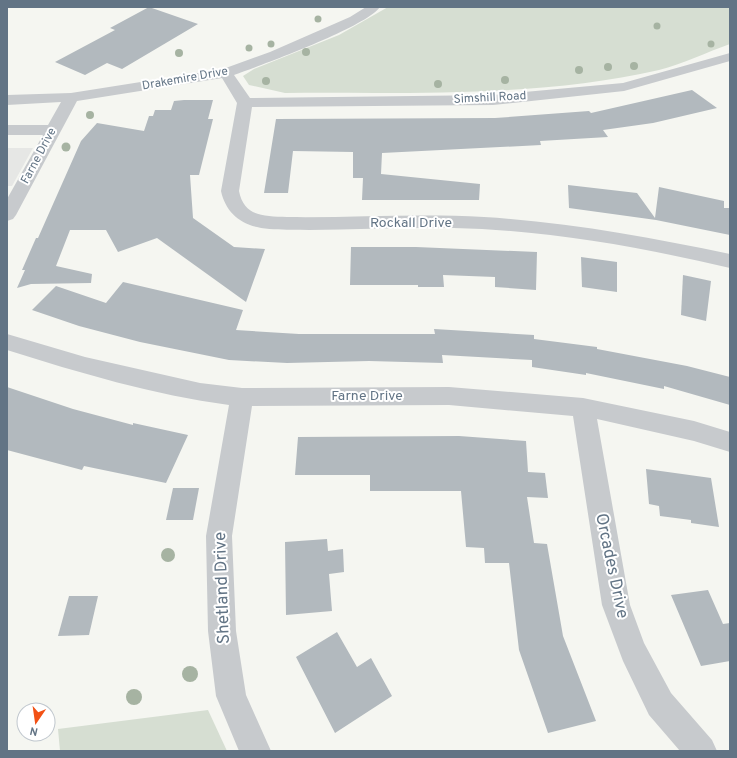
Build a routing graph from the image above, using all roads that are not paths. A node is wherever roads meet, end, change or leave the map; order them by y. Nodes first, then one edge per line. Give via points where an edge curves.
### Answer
1 (374, 7) edge
2 (730, 57) edge
3 (226, 73) junction
4 (71, 97) junction
5 (7, 100) edge
6 (245, 102) junction
7 (7, 130) edge
8 (53, 130) junction
9 (7, 215) edge
10 (730, 261) edge
11 (7, 342) edge
12 (242, 397) junction
13 (583, 407) junction
14 (730, 442) edge
15 (255, 751) edge
16 (701, 751) edge

1 - 3 street, Drakemire Drive via 355,20
2 - 6 street, Simshill Road via 624,87 501,99
3 - 4 street, Drakemire Drive
3 - 6 street
4 - 5 street, Drakemire Drive
4 - 8 street, Farne Drive
6 - 10 street, Rockall Drive via 230,191 232,204 244,215 259,222 489,224 576,231
7 - 8 street
8 - 9 street, Farne Drive
11 - 12 street, Farne Drive via 85,366 200,392
12 - 13 street, Farne Drive via 449,396
12 - 15 street, Shetland Drive via 219,536 222,624 231,696
13 - 14 street, Farne Drive via 694,431
13 - 16 street, Orcades Drive via 616,604 633,651 660,704

